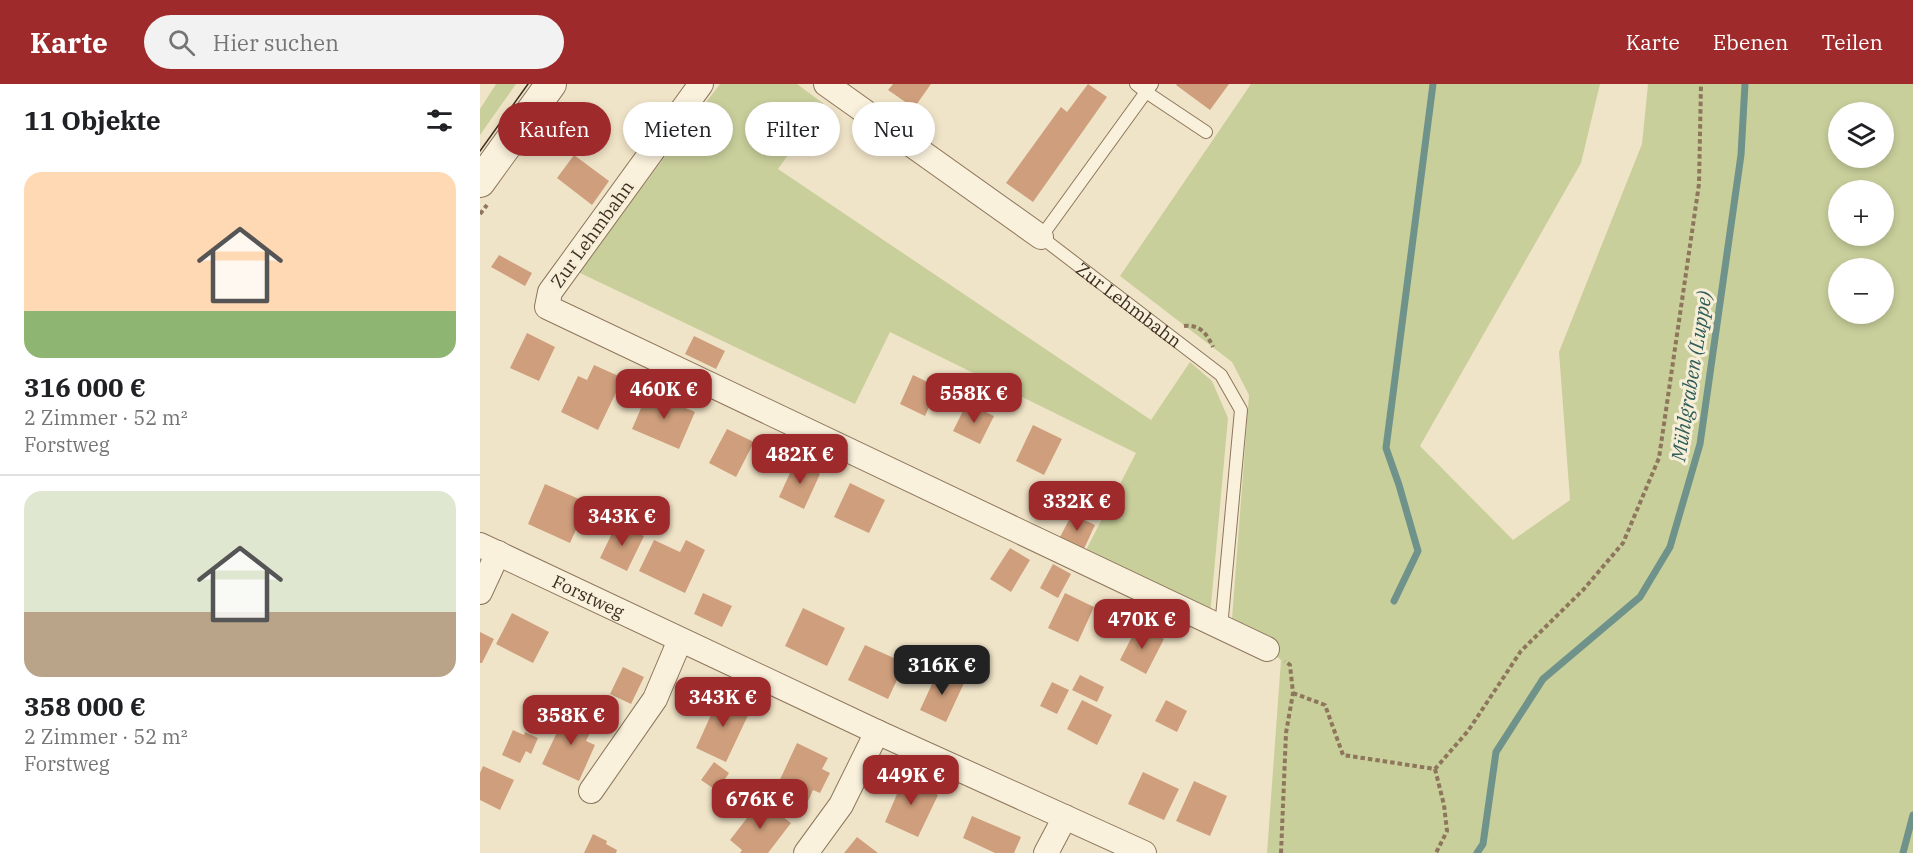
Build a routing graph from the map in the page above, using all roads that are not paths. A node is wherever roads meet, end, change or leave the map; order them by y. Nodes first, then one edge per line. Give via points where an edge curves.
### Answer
1 (551, 84) edge
2 (701, 84) edge
3 (826, 84) edge
4 (1145, 86) edge
5 (851, 91) edge
6 (1206, 132) dead end
7 (480, 182) edge
8 (1041, 237) junction
9 (489, 549) edge
10 (480, 592) edge
11 (1221, 628) junction
12 (680, 640) junction
13 (1267, 649) road end
14 (877, 732) junction
15 (591, 791) dead end
16 (1065, 817) junction
17 (807, 853) edge
18 (1046, 853) edge
19 (1144, 853) edge

1 - 7 street
2 - 11 street, Zur Lehmbahn via 550,291 547,307
3 - 5 street, Zur Lehmbahn
4 - 6 lane
4 - 8 lane
5 - 8 street, Zur Lehmbahn
8 - 11 lane, Zur Lehmbahn via 1221,375 1241,410
9 - 10 street, Forstweg
9 - 12 street, Forstweg
11 - 13 street, Zur Lehmbahn
12 - 14 street, Forstweg
12 - 15 street via 656,699
14 - 16 street, Forstweg
14 - 17 street via 841,805
16 - 18 street
16 - 19 street, Forstweg

